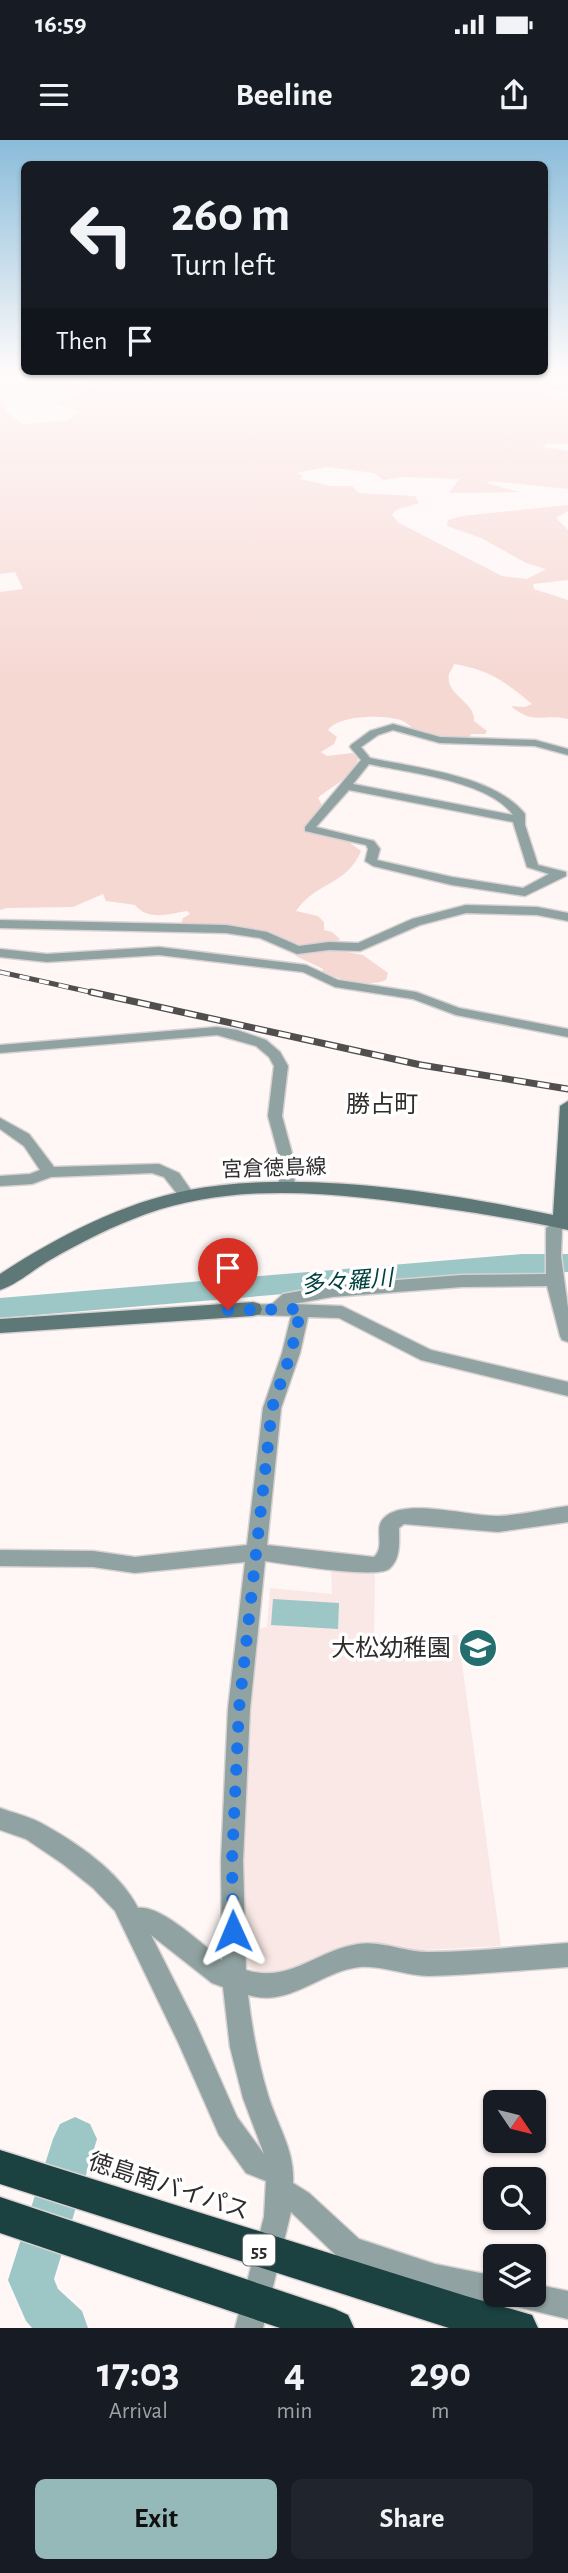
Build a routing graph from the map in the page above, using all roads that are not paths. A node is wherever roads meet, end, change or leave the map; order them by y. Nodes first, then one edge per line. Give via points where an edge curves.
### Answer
1 (568, 751) edge
2 (366, 760) junction
3 (346, 786) junction
4 (520, 820) junction
5 (563, 875) edge
6 (568, 917) edge
7 (0, 924) edge
8 (0, 953) edge
9 (568, 1033) edge
10 (0, 1049) edge
11 (568, 1106) edge
12 (0, 1123) edge
13 (49, 1172) junction
14 (0, 1181) edge
15 (287, 1187) junction
16 (187, 1196) junction
17 (564, 1224) edge
18 (553, 1277) junction
19 (0, 1283) edge
20 (253, 1309) joint
21 (277, 1309) junction
22 (301, 1309) junction
23 (0, 1326) edge
24 (568, 1336) edge
25 (568, 1389) edge
26 (568, 1514) edge
27 (258, 1552) junction
28 (0, 1558) edge
29 (0, 1818) edge
30 (134, 1920) junction
31 (568, 1955) edge
32 (234, 1978) junction
33 (0, 2167) edge
34 (280, 2181) junction
35 (0, 2215) edge
36 (267, 2253) junction
37 (483, 2288) edge
38 (546, 2300) edge
39 (568, 2305) edge
40 (251, 2315) edge
41 (335, 2328) edge
42 (519, 2328) edge

1 - 2 street via 522,740 460,743 392,728 356,745
2 - 3 street
2 - 4 street via 474,785 513,805
3 - 4 street
3 - 5 street via 309,829 370,843 372,861 377,864 525,892
4 - 5 street via 533,867
6 - 7 street via 537,911 466,909 416,922 360,947 297,950 263,935 226,929
8 - 9 street via 47,958 159,951 306,969 335,983 416,996 456,1011
10 - 15 street via 217,1031 261,1043 281,1066 275,1116 285,1153
11 - 17 main road
12 - 13 street via 28,1139
13 - 14 street via 32,1179
13 - 16 street via 164,1169 176,1177
15 - 16 main road, 宮倉徳島線
15 - 17 main road, 宮倉徳島線 via 349,1189
16 - 19 main road, 宮倉徳島線 via 43,1254
17 - 18 street via 554,1228
18 - 21 street via 332,1291 289,1298
18 - 24 street
20 - 21 street
20 - 23 main road
21 - 22 street
22 - 25 street via 342,1312 428,1355
22 - 27 street via 272,1408
26 - 27 street via 498,1524 401,1516 388,1524 389,1556 377,1566
27 - 28 street via 135,1565 93,1559
27 - 32 street via 238,1721 232,1861
29 - 30 street via 32,1830 71,1856 101,1880
30 - 32 street via 145,1918 155,1923 202,1961
30 - 34 street via 228,2126 255,2164
31 - 32 street via 426,1964 361,1955 279,1986 262,1987
32 - 34 street via 242,2047 276,2147
33 - 36 highway, 徳島南バイパス / 55
34 - 36 street
34 - 37 street via 351,2250 435,2278
35 - 40 highway, 55
36 - 40 street
36 - 42 highway, 徳島南バイパス / 55
38 - 39 street
40 - 41 highway, 55

